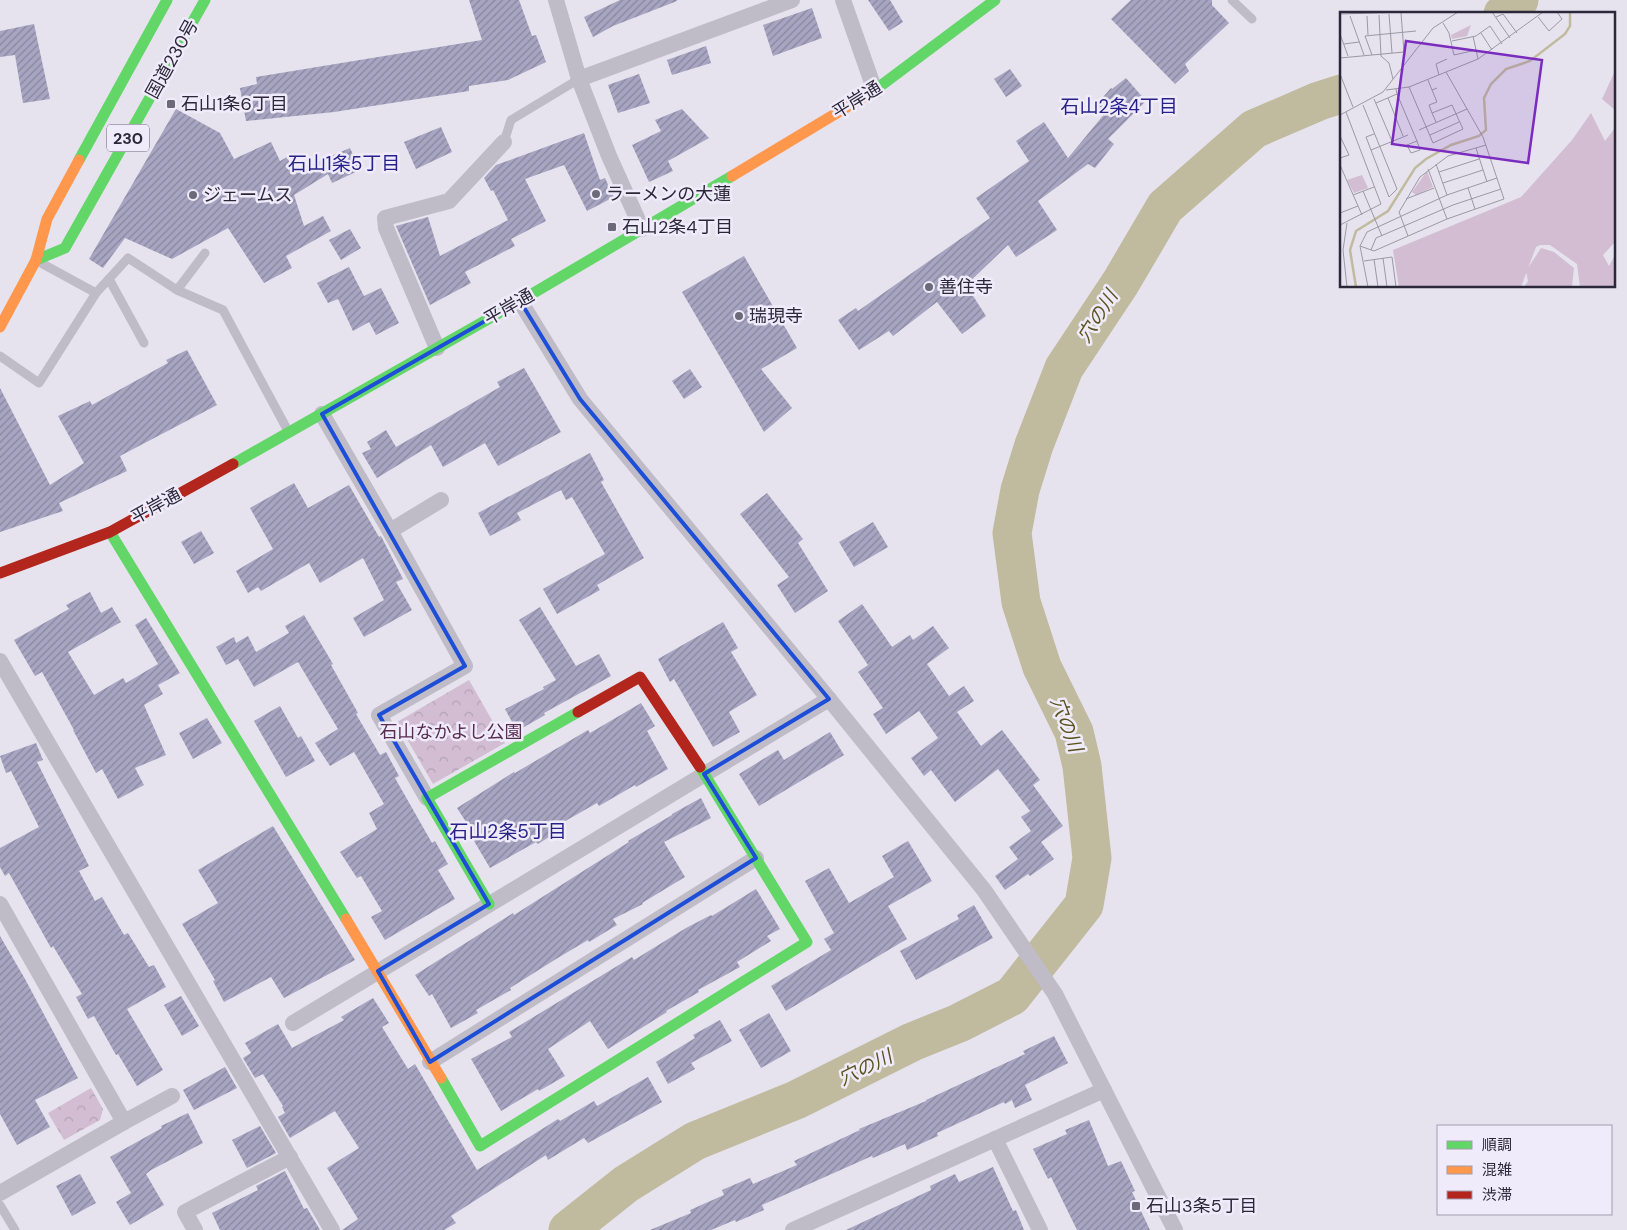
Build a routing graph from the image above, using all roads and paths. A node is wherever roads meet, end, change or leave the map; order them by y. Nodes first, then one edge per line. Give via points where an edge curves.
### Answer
1 (167, 0) edge
2 (205, 0) edge
3 (556, 0) edge
4 (792, 0) edge
5 (843, 0) edge
6 (995, 0) edge
7 (1232, 0) edge
8 (1252, 19) dead end
9 (579, 79) junction
10 (875, 91) junction
11 (504, 142) joint
12 (642, 229) junction
13 (205, 253) dead end
14 (36, 260) junction
15 (109, 279) junction
16 (177, 290) junction
17 (96, 293) junction
18 (520, 301) junction
19 (0, 327) edge
20 (144, 343) dead end
21 (437, 348) junction
22 (0, 356) edge
23 (322, 414) junction
24 (289, 433) junction
25 (441, 500) dead end
26 (390, 531) junction
27 (110, 532) junction
28 (0, 573) edge
29 (0, 661) edge
30 (829, 699) junction
31 (704, 774) junction
32 (427, 798) junction
33 (756, 858) junction
34 (0, 904) edge
35 (489, 904) junction
36 (378, 971) junction
37 (293, 1023) dead end
38 (430, 1062) junction
39 (1104, 1090) junction
40 (172, 1096) dead end
41 (124, 1122) junction
42 (995, 1139) junction
43 (290, 1157) junction
44 (0, 1194) edge
45 (0, 1205) edge
46 (15, 1230) edge
47 (195, 1230) edge
48 (332, 1230) edge
49 (793, 1230) edge
50 (1040, 1230) edge
51 (1176, 1230) edge

1 - 14 main road, 国道230号 / 230 via 47,220
2 - 14 main road, 国道230号 / 230 via 65,248
3 - 9 street
4 - 9 street
5 - 10 street
6 - 10 main road, 平岸通
7 - 8 lane
9 - 11 lane via 511,120
9 - 12 street
10 - 12 main road, 平岸通
11 - 21 street via 449,201 385,218 386,228
12 - 18 main road, 平岸通
13 - 16 lane
14 - 17 lane
14 - 19 main road, 国道230号 / 230
15 - 16 lane via 128,258
15 - 17 lane
15 - 20 lane
16 - 24 lane via 223,310
17 - 22 lane via 39,383
18 - 21 main road, 平岸通
18 - 30 street via 580,399
21 - 23 main road, 平岸通
23 - 24 main road, 平岸通
23 - 26 street
24 - 27 main road, 平岸通
25 - 26 street
26 - 32 street via 465,666 379,715
27 - 28 main road, 平岸通
27 - 36 main road
29 - 43 street
30 - 31 street
30 - 39 street via 984,890 1055,994
31 - 32 main road via 640,677
31 - 33 main road
31 - 35 street
32 - 35 main road
33 - 38 street
33 - 38 main road via 807,942 480,1146
34 - 41 street
35 - 36 street
36 - 37 street
36 - 38 main road
39 - 42 street
39 - 51 street
40 - 41 street
41 - 44 street
42 - 49 street
42 - 50 street
43 - 47 street via 185,1212
43 - 48 street
45 - 46 lane

